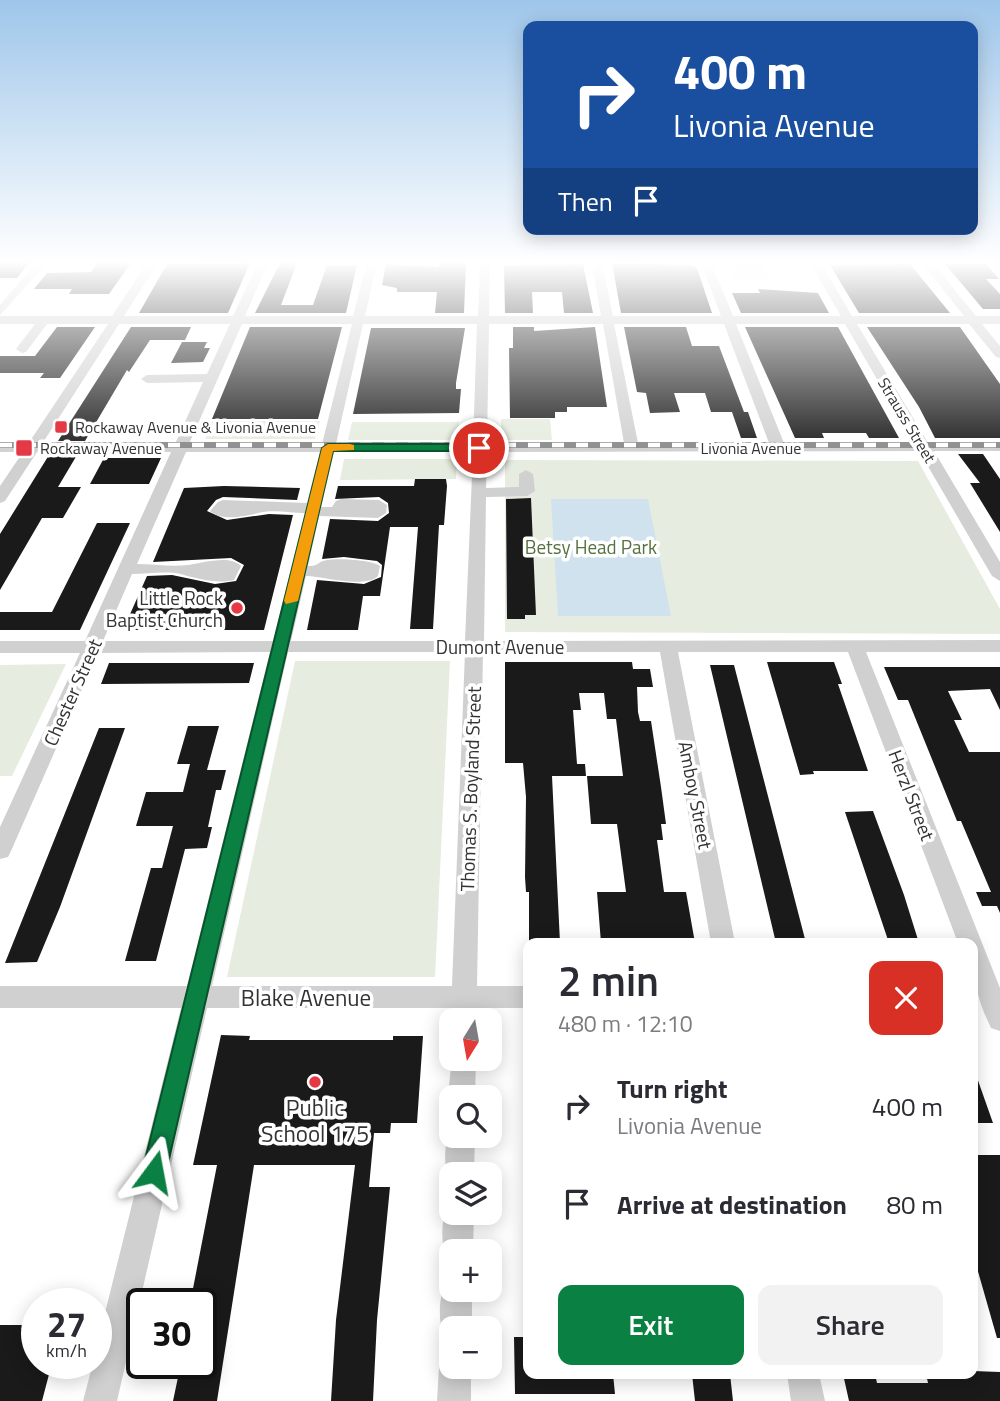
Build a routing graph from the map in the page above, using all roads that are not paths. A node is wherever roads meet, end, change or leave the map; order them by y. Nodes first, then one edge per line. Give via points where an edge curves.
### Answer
1 (38, 328) edge
2 (111, 328) edge
3 (206, 328) edge
4 (234, 328) edge
5 (356, 328) edge
6 (483, 328) edge
7 (610, 328) edge
8 (731, 328) edge
9 (853, 328) edge
10 (980, 328) edge
11 (202, 339) dead end
12 (22, 349) dead end
13 (1000, 354) edge
14 (146, 379) dead end
15 (212, 379) junction
16 (778, 447) junction
17 (1000, 447) edge
18 (0, 448) edge
19 (33, 448) junction
20 (182, 448) junction
21 (328, 448) junction
22 (490, 448) junction
23 (632, 448) junction
24 (924, 448) junction
25 (526, 474) dead end
26 (477, 492) junction
27 (0, 498) edge
28 (252, 508) dead end
29 (313, 509) junction
30 (339, 509) dead end
31 (128, 569) junction
32 (196, 570) dead end
33 (299, 570) junction
34 (326, 571) dead end
35 (1000, 576) edge
36 (93, 646) junction
37 (280, 646) junction
38 (474, 646) junction
39 (668, 646) junction
40 (855, 646) junction
41 (1000, 646) edge
42 (0, 647) edge
43 (8, 818) edge
44 (0, 851) edge
45 (722, 938) edge
46 (968, 938) edge
47 (978, 965) edge
48 (0, 997) edge
49 (196, 998) junction
50 (523, 998) edge
51 (991, 1003) edge
52 (440, 1008) edge
53 (464, 1008) edge
54 (469, 1008) edge
55 (455, 1379) edge
56 (804, 1379) edge
57 (100, 1401) edge
58 (454, 1401) edge
59 (808, 1401) edge

1 - 12 street
2 - 19 street
3 - 11 street
4 - 15 street, Chester Street
5 - 21 street
6 - 22 street, Thomas S. Boyland Street
7 - 23 street
8 - 16 street
9 - 24 street, Strauss Street
10 - 13 street
14 - 15 street
15 - 20 street, Chester Street
16 - 23 street, Livonia Avenue
16 - 24 street, Livonia Avenue
17 - 24 street, Livonia Avenue
18 - 19 street, Livonia Avenue
19 - 20 street, Livonia Avenue
19 - 27 street
20 - 21 street, Livonia Avenue
20 - 31 street, Chester Street
21 - 22 street, Livonia Avenue
21 - 29 street
22 - 23 street, Livonia Avenue
22 - 26 street, Thomas S. Boyland Street
24 - 35 street, Strauss Street
25 - 26 street via 527,491
26 - 38 street, Thomas S. Boyland Street
28 - 29 street
29 - 30 street
29 - 33 street
31 - 32 street
31 - 36 street, Chester Street
33 - 34 street
33 - 37 street
36 - 37 street, Dumont Avenue
36 - 42 street, Dumont Avenue
36 - 43 street, Chester Street
37 - 38 street, Dumont Avenue
37 - 49 street
38 - 39 street, Dumont Avenue
38 - 53 street, Thomas S. Boyland Street
39 - 40 street, Dumont Avenue
39 - 45 street, Amboy Street
40 - 41 street, Dumont Avenue
40 - 46 street, Herzl Street
43 - 44 street, Chester Street
47 - 51 street
48 - 49 street, Blake Avenue
49 - 52 street, Blake Avenue
49 - 57 street
50 - 54 street, Blake Avenue
55 - 58 street
56 - 59 street

